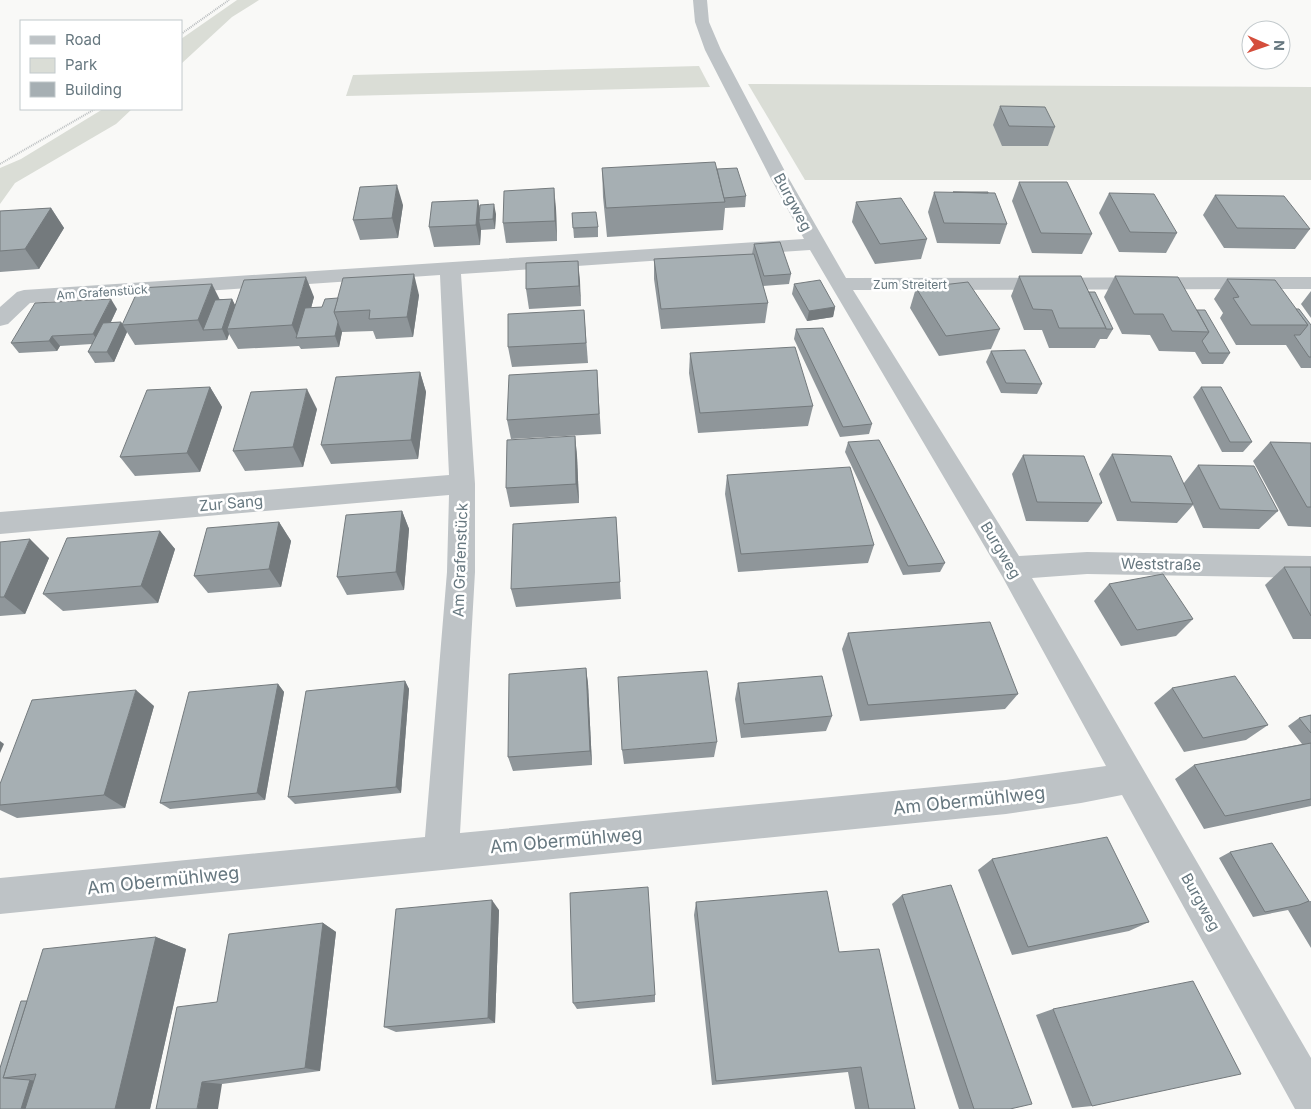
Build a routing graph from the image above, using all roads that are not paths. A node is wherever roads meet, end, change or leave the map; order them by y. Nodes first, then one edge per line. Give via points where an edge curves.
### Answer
1 (700, 0) edge
2 (816, 244) junction
3 (450, 269) junction
4 (1311, 283) edge
5 (839, 284) junction
6 (0, 319) edge
7 (462, 484) junction
8 (0, 523) edge
9 (1311, 567) edge
10 (1012, 568) junction
11 (1130, 776) junction
12 (441, 852) junction
13 (0, 896) edge
14 (1311, 1097) edge

1 - 2 street, Burgweg via 702,22 713,50
2 - 3 street, Am Grafenstück
2 - 5 street, Burgweg
3 - 6 street, Am Grafenstück via 24,297
3 - 7 street, Am Grafenstück
4 - 5 street, Zum Streitert
5 - 10 street, Burgweg
7 - 8 street, Zur Sang
7 - 12 street, Am Grafenstück via 461,572
9 - 10 street, Weststraße via 1087,563
10 - 11 street, Burgweg
11 - 12 street, Am Obermühlweg via 1006,798
11 - 14 street, Burgweg
12 - 13 street, Am Obermühlweg

